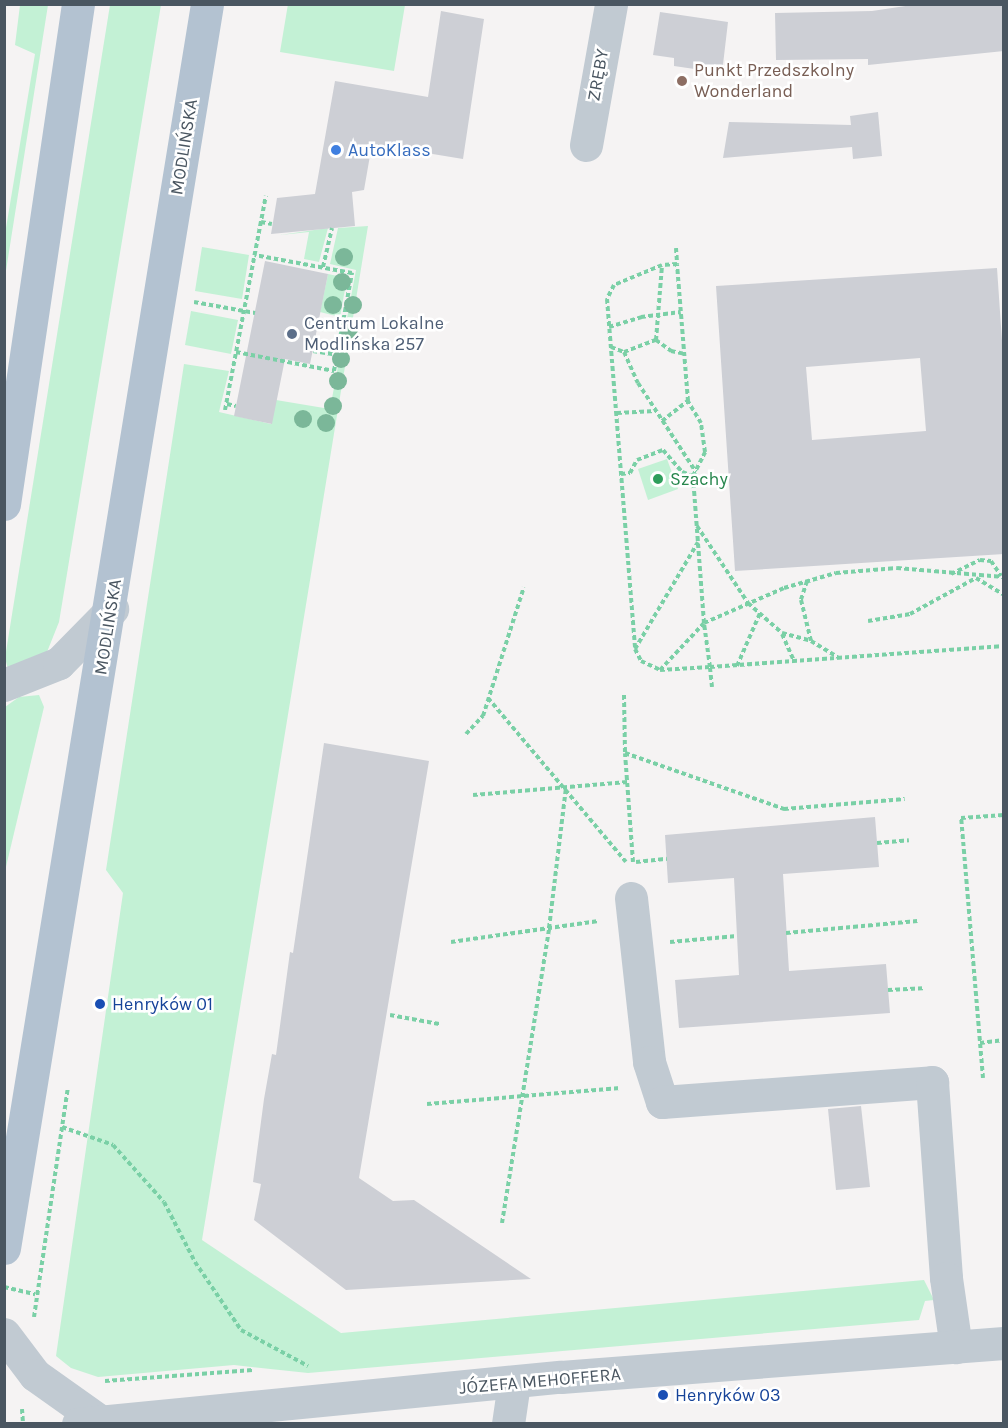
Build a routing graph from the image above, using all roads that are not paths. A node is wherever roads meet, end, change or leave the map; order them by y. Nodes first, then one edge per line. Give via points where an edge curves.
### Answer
1 (78, 4) edge
2 (207, 4) edge
3 (610, 4) edge
4 (586, 145) dead end
5 (4, 504) edge
6 (112, 609) junction
7 (4, 685) edge
8 (633, 920) road end
9 (4, 1248) edge
10 (4, 1334) edge
11 (1004, 1343) edge
12 (956, 1347) junction
13 (514, 1383) junction
14 (87, 1421) edge
15 (508, 1424) edge

1 - 5 main road
2 - 6 main road, MODLIŃSKA
3 - 4 street, ZRĘBY
6 - 7 street via 58,663
6 - 9 main road, MODLIŃSKA
8 - 12 street via 649,1062 662,1102 932,1082 946,1278
10 - 14 street via 35,1375
11 - 12 street, JÓZEFA MEHOFFERA
12 - 13 street, JÓZEFA MEHOFFERA
13 - 14 street, JÓZEFA MEHOFFERA
13 - 15 street

